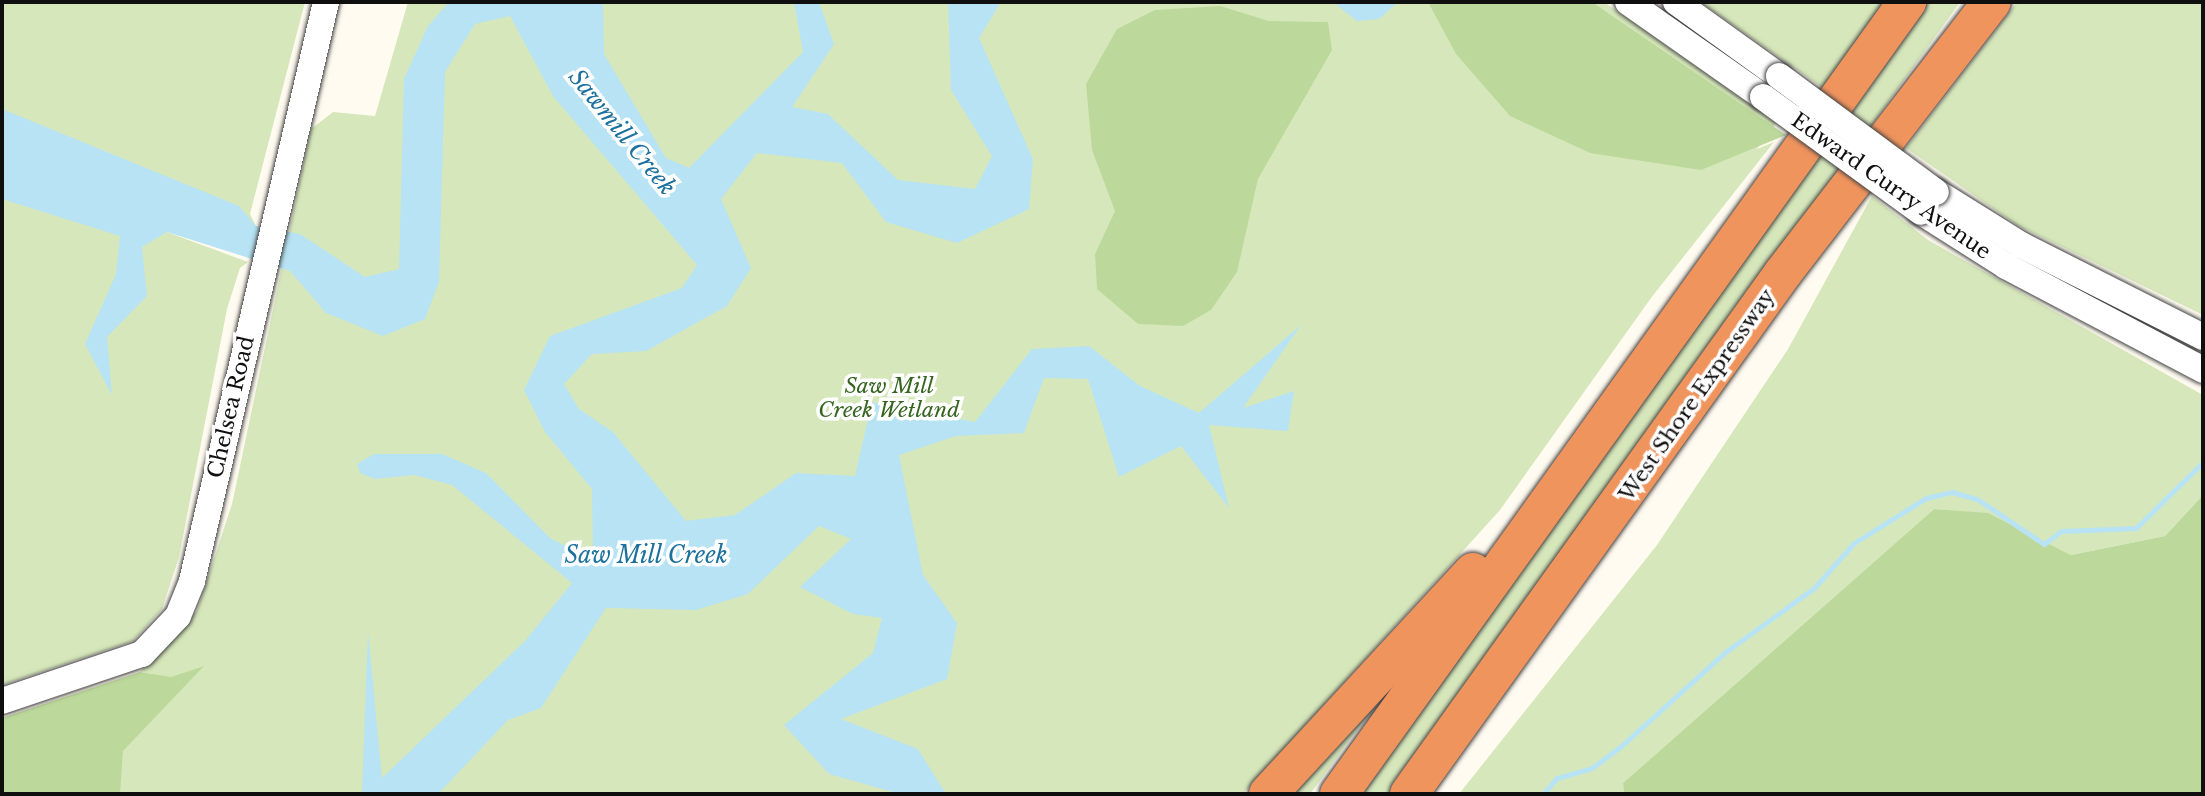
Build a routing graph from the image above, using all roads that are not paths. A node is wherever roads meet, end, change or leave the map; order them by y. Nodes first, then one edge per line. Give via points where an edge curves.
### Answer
1 (326, 2) edge
2 (1628, 2) edge
3 (1675, 2) edge
4 (1908, 2) edge
5 (1992, 2) edge
6 (1771, 86) junction
7 (1929, 202) junction
8 (2202, 335) edge
9 (2194, 365) edge
10 (1612, 412) junction
11 (2, 701) edge
12 (1478, 706) junction
13 (1268, 794) edge
14 (1339, 794) edge
15 (1409, 794) edge
16 (1418, 794) edge

1 - 11 street, Chelsea Road via 192,581 178,616 142,654
2 - 6 street, Edward Curry Avenue
3 - 6 street, Edward Curry Avenue
4 - 10 highway
5 - 12 highway, West Shore Expressway via 1783,273
6 - 7 street, Edward Curry Avenue, bridge
7 - 8 street, Edward Curry Avenue
7 - 9 street, Edward Curry Avenue via 2006,266
8 - 9 street
10 - 13 highway via 1366,693
10 - 14 highway
12 - 15 highway, West Shore Expressway
12 - 16 highway

